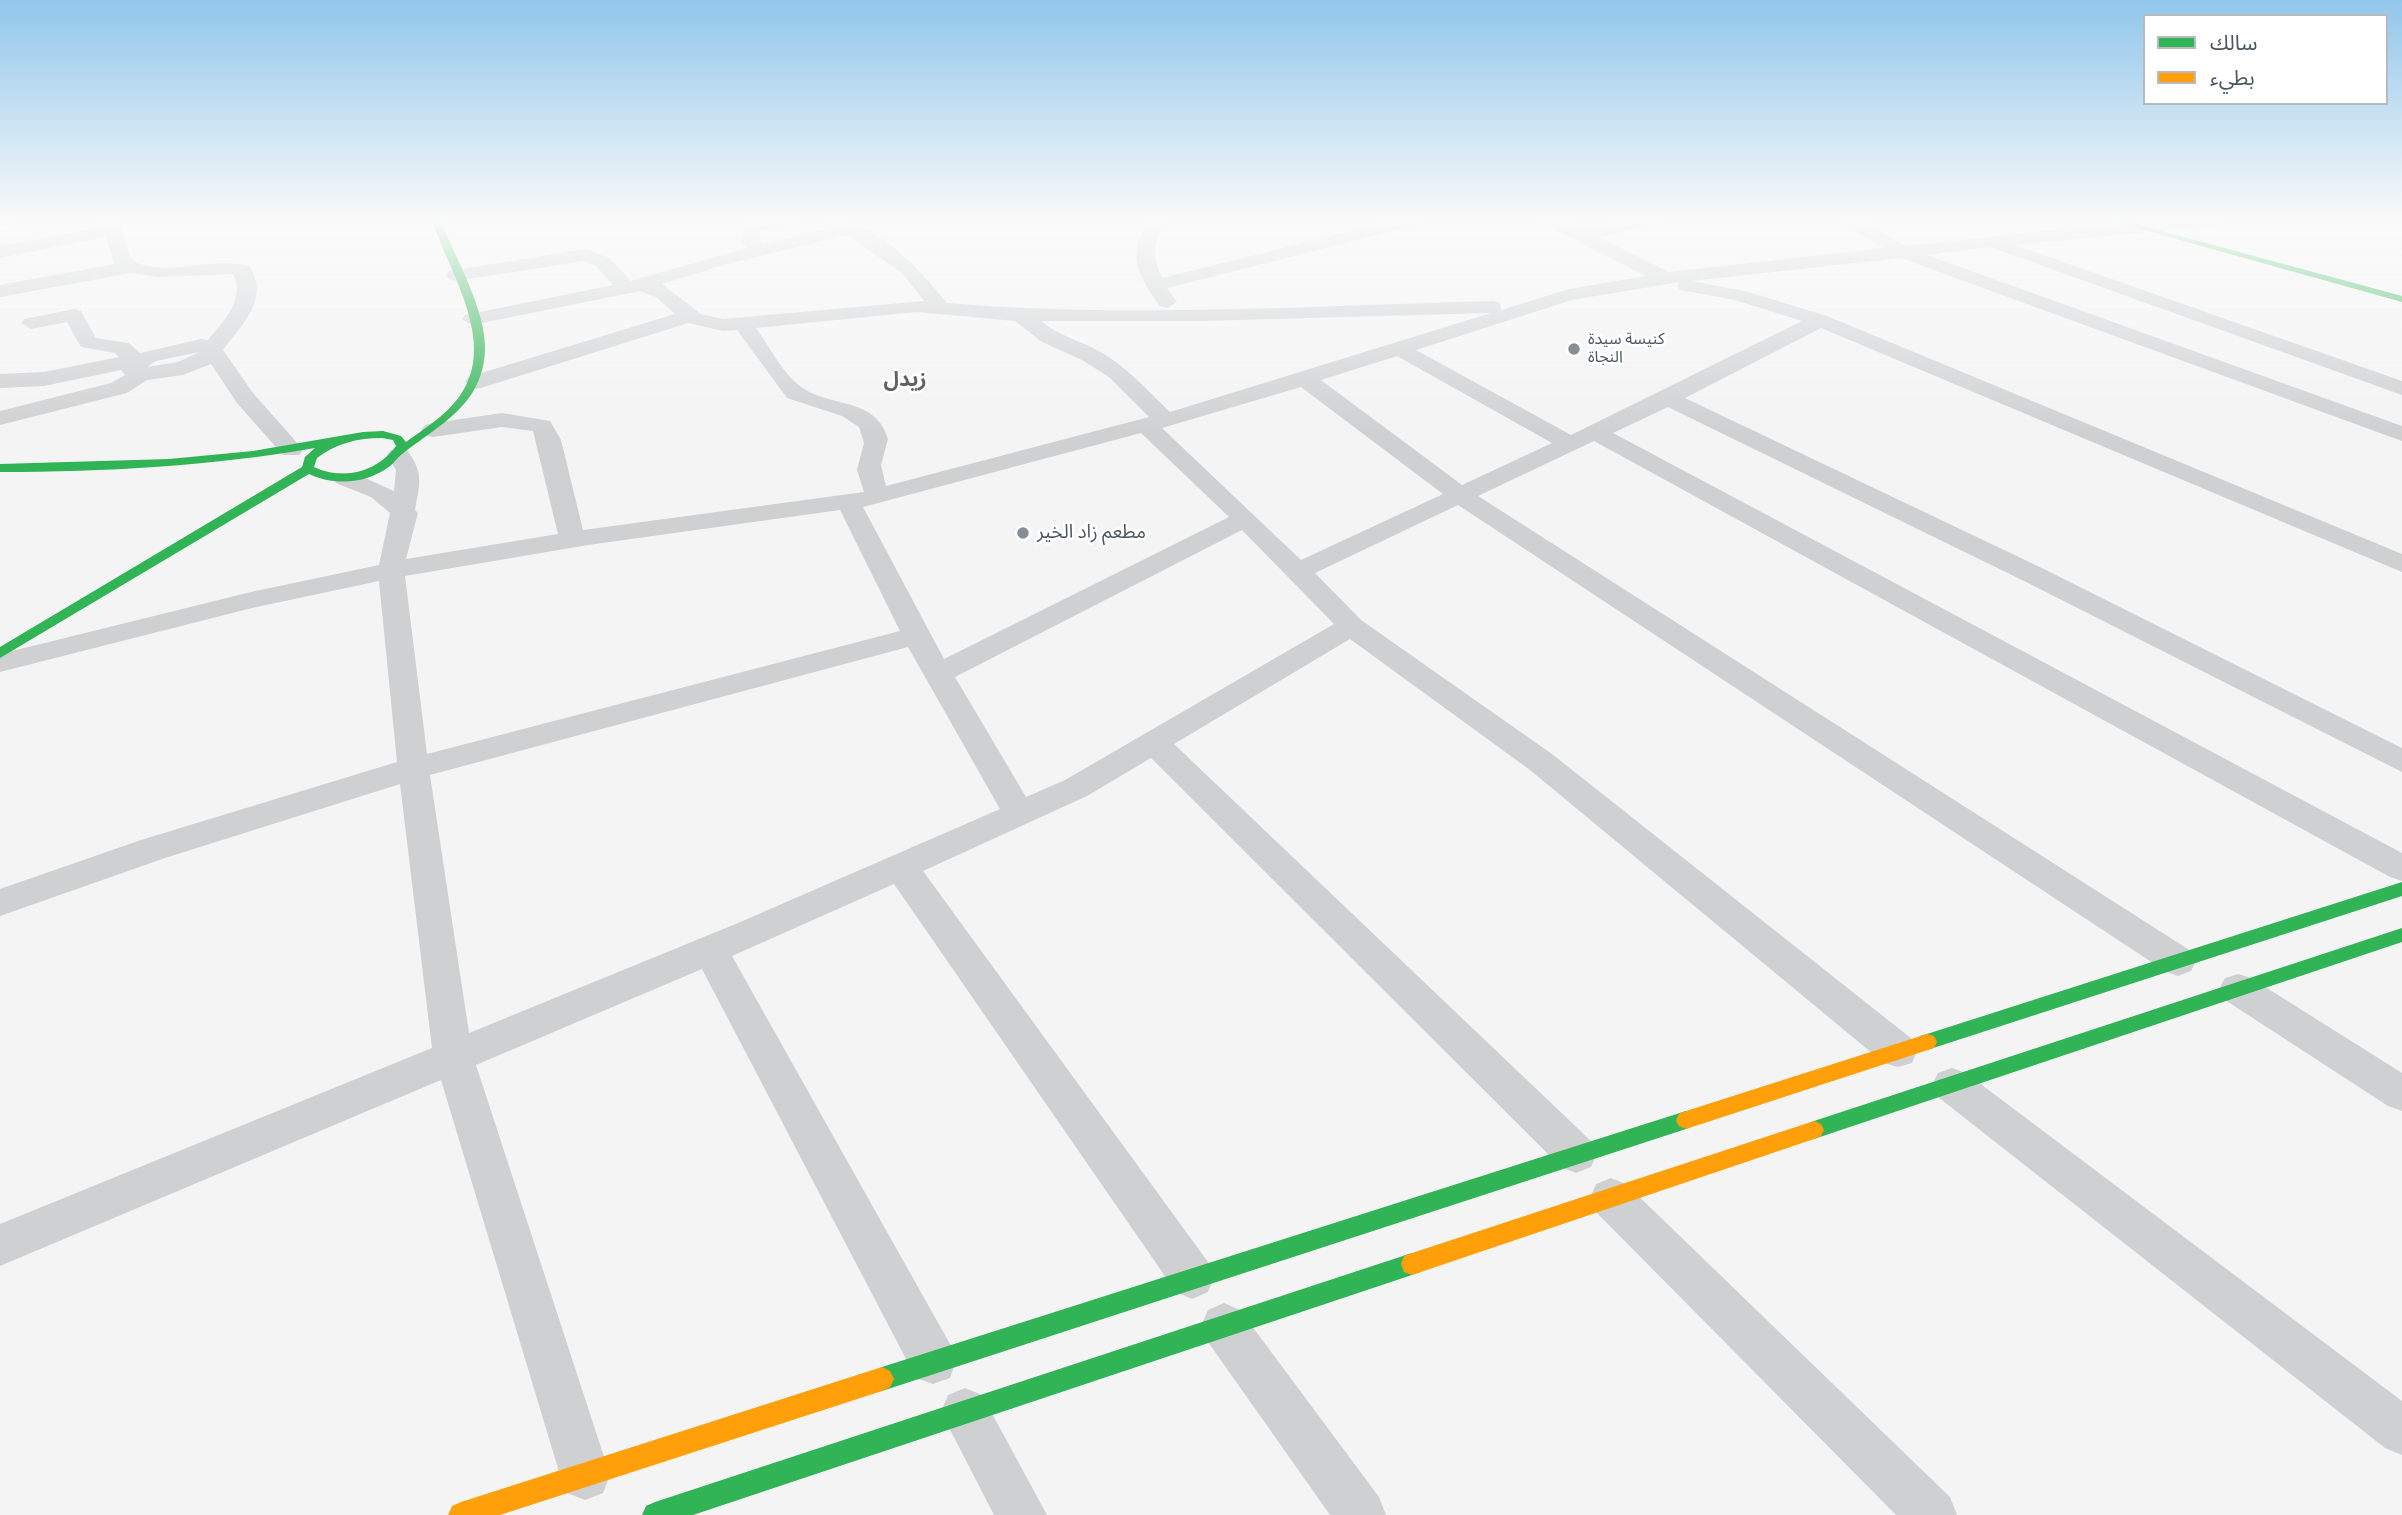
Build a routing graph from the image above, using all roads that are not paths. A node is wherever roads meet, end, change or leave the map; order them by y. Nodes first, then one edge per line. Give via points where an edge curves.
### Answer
1 (247, 291) edge
2 (462, 291) edge
3 (611, 291) edge
4 (664, 291) edge
5 (927, 291) edge
6 (1158, 291) edge
7 (1594, 291) edge
8 (1713, 291) edge
9 (1743, 291) edge
10 (2009, 291) edge
11 (2127, 291) edge
12 (2372, 291) edge
13 (2402, 299) edge
14 (1533, 305) junction
15 (1772, 306) junction
16 (940, 307) junction
17 (1021, 315) junction
18 (1175, 315) junction
19 (688, 317) junction
20 (472, 319) junction
21 (1820, 320) junction
22 (31, 323) dead end
23 (743, 324) junction
24 (1399, 349) junction
25 (212, 350) junction
26 (140, 367) junction
27 (1305, 379) junction
28 (0, 381) edge
29 (472, 387) junction
30 (2402, 388) edge
31 (1668, 398) junction
32 (0, 418) edge
33 (402, 419) dead end
34 (429, 420) junction
35 (1156, 422) junction
36 (2402, 434) edge
37 (1584, 438) junction
38 (344, 439) junction
39 (400, 453) junction
40 (302, 461) junction
41 (0, 468) edge
42 (342, 478) junction
43 (878, 496) junction
44 (1461, 496) junction
45 (848, 502) junction
46 (250, 503) junction
47 (405, 513) junction
48 (1245, 519) junction
49 (572, 540) junction
50 (2402, 564) edge
51 (391, 570) junction
52 (1296, 572) junction
53 (1351, 626) junction
54 (916, 636) junction
55 (0, 653) edge
56 (0, 663) edge
57 (938, 674) junction
58 (1153, 742) junction
59 (2402, 761) edge
60 (414, 768) junction
61 (1019, 814) junction
62 (901, 867) junction
63 (2402, 868) edge
64 (2402, 889) edge
65 (0, 903) edge
66 (2397, 941) edge
67 (709, 950) junction
68 (2178, 961) junction
69 (2238, 989) junction
70 (1898, 1051) junction
71 (454, 1058) junction
72 (1952, 1084) junction
73 (2402, 1094) edge
74 (1576, 1154) junction
75 (1611, 1198) junction
76 (0, 1245) edge
77 (1192, 1277) junction
78 (1224, 1326) junction
79 (933, 1362) junction
80 (965, 1412) junction
81 (2402, 1431) edge
82 (585, 1475) junction
83 (461, 1515) edge
84 (655, 1515) edge
85 (1022, 1515) edge
86 (1361, 1515) edge
87 (1932, 1515) edge

1 - 25 street via 243,312
2 - 20 main road
3 - 20 street
4 - 19 street
5 - 16 street
6 - 18 street
7 - 14 street
8 - 15 street
9 - 15 street
10 - 36 street
11 - 30 street
12 - 13 main road
14 - 18 street
14 - 24 street
15 - 21 street
16 - 17 street
16 - 23 street
17 - 18 street
17 - 35 street via 1049,338 1117,372
19 - 23 street via 703,324
19 - 29 street
20 - 29 main road via 482,351
21 - 31 street
21 - 50 street
22 - 26 street via 74,315 88,342 122,347
23 - 43 street via 797,395 837,405 870,427 876,435 876,449 869,469
24 - 27 street
24 - 37 street
25 - 26 street via 189,346
25 - 40 street via 244,398
26 - 28 street
26 - 32 street via 120,388
27 - 35 street
27 - 44 street
29 - 34 main road
31 - 37 street
31 - 59 street via 2036,576
33 - 38 main road
34 - 39 main road
34 - 49 street via 511,419 542,426
35 - 43 street
35 - 48 street
37 - 44 street
37 - 63 street
38 - 39 main road via 391,436 401,442
38 - 40 main road
39 - 42 main road via 378,469
39 - 47 street via 408,470
40 - 41 main road via 261,456 127,467
40 - 42 main road via 319,476
40 - 46 main road
42 - 46 main road
42 - 47 street via 380,492
43 - 45 street
44 - 52 street
44 - 68 street
45 - 49 street
45 - 54 street
46 - 55 main road
47 - 51 street
48 - 52 street
48 - 57 street
49 - 51 street
51 - 56 street
51 - 60 street
52 - 53 street
53 - 58 street
53 - 70 street via 1541,762
54 - 57 street
54 - 60 street
57 - 61 street
58 - 61 street via 1076,788
58 - 74 street
60 - 65 street via 153,849
60 - 71 street
61 - 62 street
62 - 67 street
62 - 77 street
64 - 68 main road
66 - 69 main road
67 - 71 street
67 - 79 street
68 - 70 main road
69 - 72 main road
69 - 73 street
70 - 74 main road
71 - 76 street
71 - 82 street
72 - 75 main road
72 - 81 street
74 - 77 main road
75 - 78 main road
75 - 87 street
77 - 79 main road
78 - 80 main road
78 - 86 street
79 - 82 main road
80 - 84 main road
80 - 85 street
82 - 83 main road

